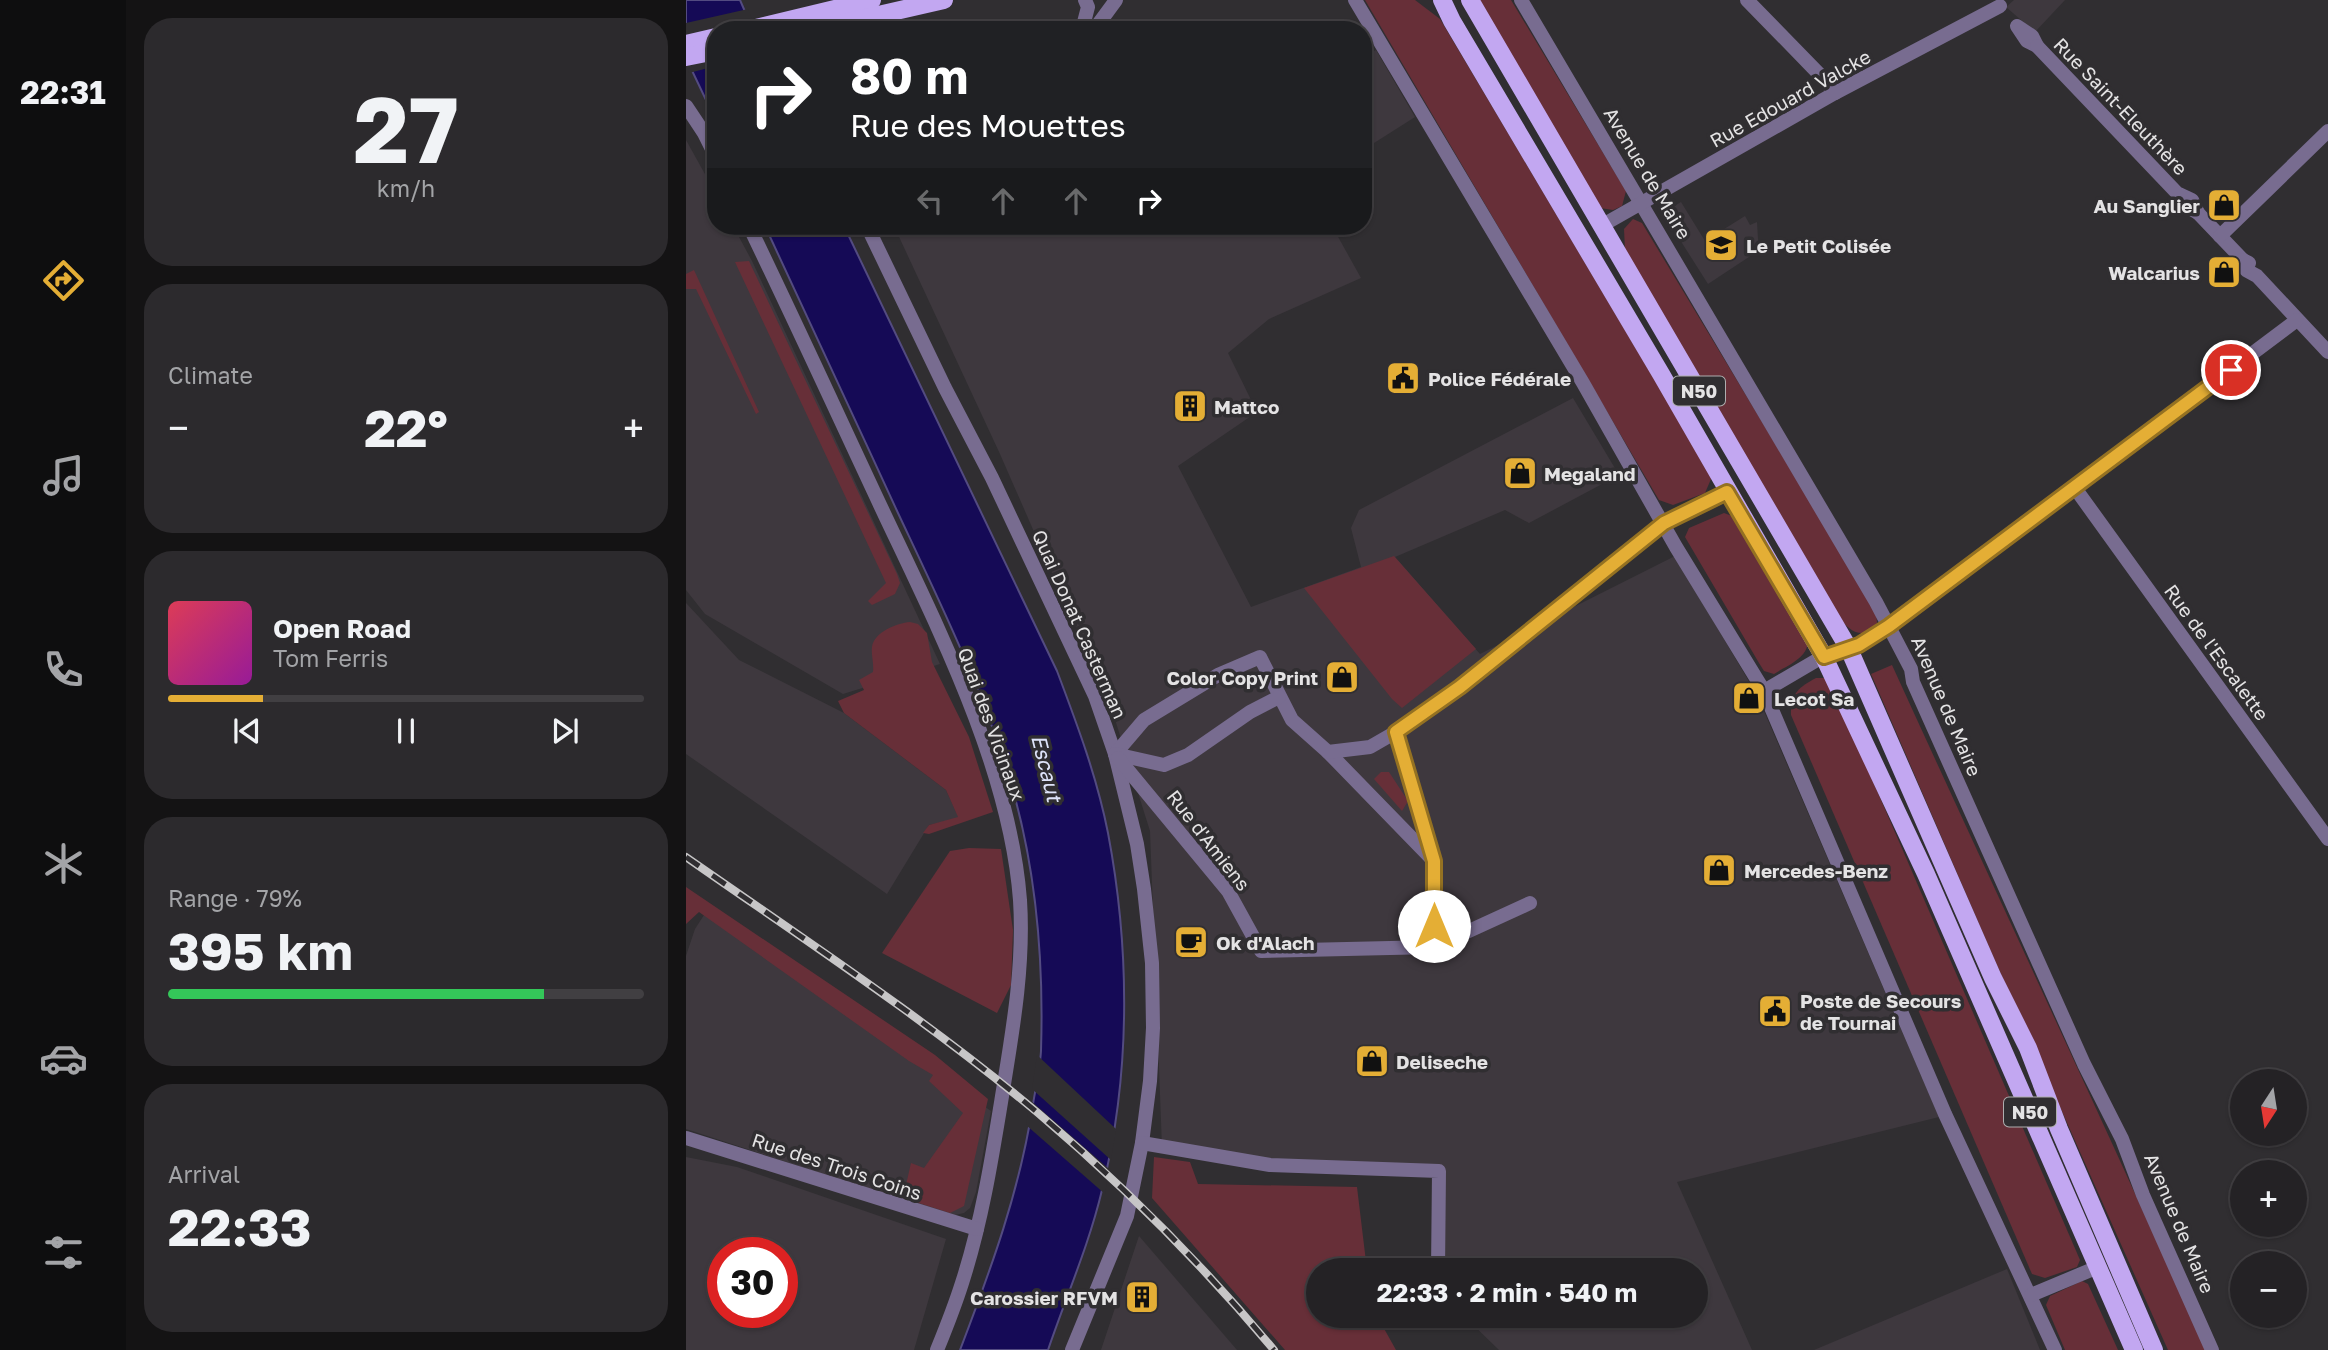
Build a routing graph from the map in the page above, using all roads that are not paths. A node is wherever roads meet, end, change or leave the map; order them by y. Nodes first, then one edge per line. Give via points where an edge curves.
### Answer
1 (872, 0) edge
2 (944, 0) edge
3 (1086, 0) edge
4 (1116, 0) edge
5 (1355, 0) edge
6 (1427, 0) edge
7 (1442, 0) edge
8 (1469, 0) edge
9 (1521, 0) edge
10 (1747, 0) edge
11 (1997, 3) edge
12 (826, 21) edge
13 (833, 21) edge
14 (1084, 21) edge
15 (1101, 21) edge
16 (1367, 21) edge
17 (1452, 21) junction
18 (1372, 29) edge
19 (707, 39) edge
20 (686, 44) edge
21 (707, 53) edge
22 (686, 57) edge
23 (1835, 93) junction
24 (686, 106) edge
25 (2328, 131) edge
26 (707, 139) edge
27 (1642, 204) junction
28 (1601, 226) junction
29 (753, 235) edge
30 (871, 235) edge
31 (2220, 236) junction
32 (2297, 320) junction
33 (2328, 352) edge
34 (2075, 488) junction
35 (1727, 492) junction
36 (1664, 523) junction
37 (1889, 626) junction
38 (1849, 649) junction
39 (1824, 657) junction
40 (1764, 691) junction
41 (1279, 697) junction
42 (1396, 732) junction
43 (1328, 752) junction
44 (1115, 754) junction
45 (2328, 839) edge
46 (1434, 861) junction
47 (1530, 903) dead end
48 (1434, 947) junction
49 (686, 1138) edge
50 (1142, 1143) junction
51 (977, 1229) junction
52 (1438, 1258) edge
53 (2098, 1267) junction
54 (2031, 1295) junction
55 (937, 1350) edge
56 (1072, 1350) edge
57 (2055, 1350) edge
58 (2134, 1350) edge
59 (2154, 1350) edge
60 (2212, 1350) edge

1 - 12 main road
2 - 13 main road
3 - 14 street
4 - 15 street
5 - 16 street
6 - 17 main road
7 - 17 main road, N50
8 - 28 main road, N50
9 - 27 street, Avenue de Maire
10 - 23 street
11 - 23 street, Rue Edouard Valcke
11 - 31 street, Rue Saint-Eleuthère via 2184,205
17 - 35 main road, N50
18 - 36 street
19 - 20 main road
21 - 22 main road
23 - 27 street, Rue Edouard Valcke
24 - 26 street
25 - 31 street
27 - 28 street, Rue Edouard Valcke
27 - 37 street, Avenue de Maire
28 - 38 main road, N50
29 - 51 street, Quai des Vicinaux via 952,665 991,766 1007,827 1020,898 1021,952 1014,1022
30 - 44 street, Quai Donat Casterman via 1095,696
31 - 32 street, Rue Saint-Eleuthère via 2243,260 2246,270
32 - 33 street, Rue Saint-Eleuthère
32 - 34 street
34 - 37 street
34 - 45 street, Rue de l'Escalette
35 - 36 street
35 - 39 main road, N50
36 - 40 street
36 - 42 street via 1460,687
37 - 38 street
37 - 60 street, Avenue de Maire via 2084,1064 2122,1139
38 - 39 street
38 - 59 main road, N50 via 2028,1048
39 - 40 street
39 - 53 main road, N50 via 1926,874
40 - 54 street via 1945,1114
41 - 43 street via 1292,720
41 - 44 street, Rue d'Amiens via 1188,755 1164,765
41 - 44 street via 1259,657 1218,675 1144,720
42 - 43 street via 1370,747
42 - 46 street
43 - 46 street
44 - 48 street, Rue d'Amiens via 1228,891 1261,951
44 - 50 street, Quai Donat Casterman via 1137,844 1152,963 1153,1028
46 - 48 street
47 - 48 street, Rue d'Amiens
49 - 51 street, Rue des Trois Coins
50 - 52 street via 1270,1165 1439,1171
50 - 56 street, Quai Donat Casterman via 1127,1216
51 - 55 street, Quai des Vicinaux
53 - 54 street
53 - 58 main road, N50
54 - 57 street

